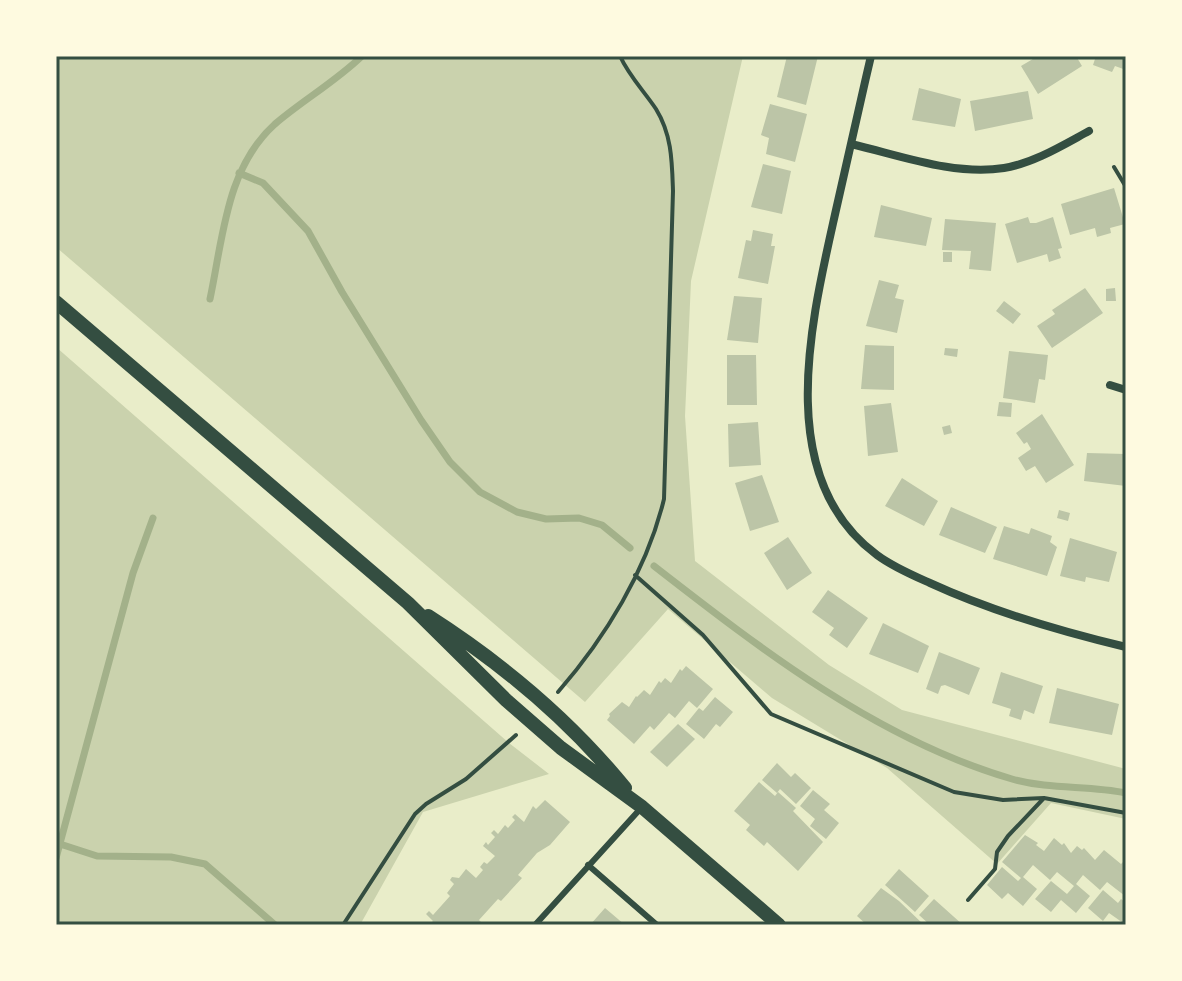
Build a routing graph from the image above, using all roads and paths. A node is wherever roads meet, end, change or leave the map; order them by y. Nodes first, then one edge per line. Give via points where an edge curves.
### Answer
1 (620, 56) edge
2 (871, 56) edge
3 (1089, 131) dead end
4 (851, 144) junction
5 (1114, 167) dead end
6 (1126, 187) edge
7 (56, 302) edge
8 (1110, 385) dead end
9 (1126, 390) edge
10 (635, 575) junction
11 (408, 603) junction
12 (1126, 647) edge
13 (553, 697) dead end
14 (516, 735) dead end
15 (1044, 798) junction
16 (639, 804) junction
17 (1126, 813) edge
18 (588, 865) junction
19 (968, 900) dead end
20 (343, 925) edge
21 (535, 925) edge
22 (657, 925) edge
23 (779, 925) edge

1 - 10 path via 667,130 673,191 664,499
2 - 4 street
3 - 4 street via 1026,162 978,170
4 - 12 street via 819,289 808,382 815,465 836,512 851,532 901,570 1001,612
5 - 6 path
7 - 11 street
8 - 9 street
10 - 13 path via 601,635
10 - 15 path via 703,635 771,714 954,792 1003,800
11 - 16 street via 506,700
11 - 16 street via 486,654 546,704
14 - 20 path via 415,814
15 - 17 path
15 - 19 path via 1008,836 997,852 995,869
16 - 18 lane
16 - 23 street
18 - 21 lane
18 - 22 lane

